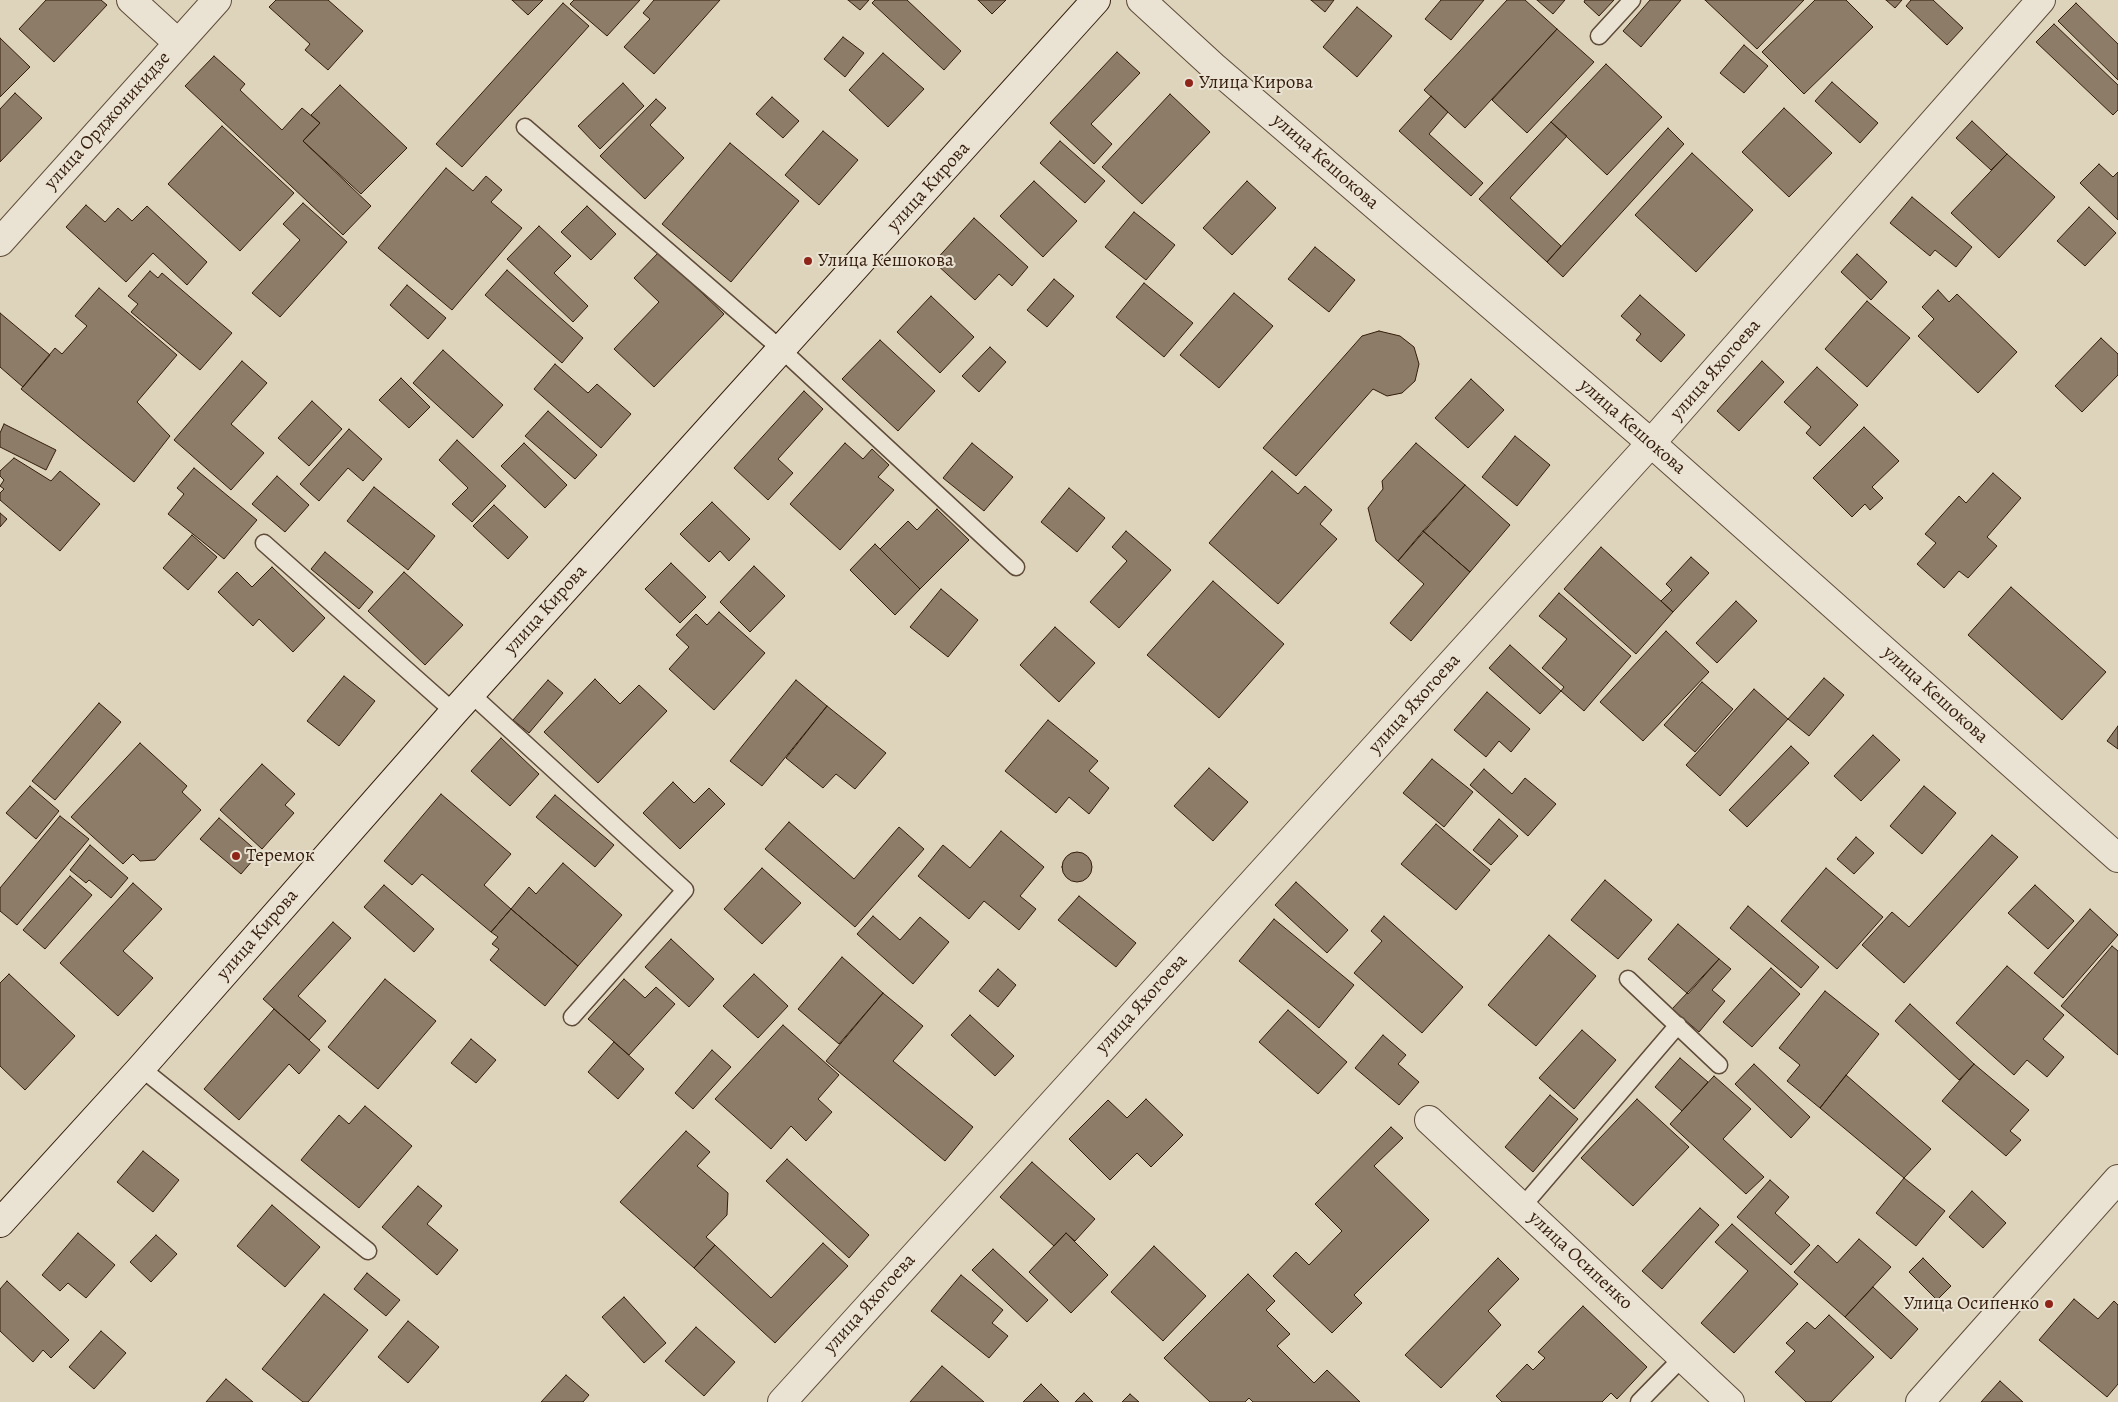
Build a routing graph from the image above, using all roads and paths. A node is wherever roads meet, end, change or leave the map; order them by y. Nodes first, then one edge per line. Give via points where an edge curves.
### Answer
1 (131, 0) edge
2 (217, 0) edge
3 (1096, 0) edge
4 (1142, 0) edge
5 (1632, 0) edge
6 (2041, 0) edge
7 (1599, 36) dead end
8 (178, 43) junction
9 (525, 127) dead end
10 (0, 242) edge
11 (782, 350) junction
12 (1651, 443) junction
13 (264, 543) dead end
14 (1016, 567) dead end
15 (462, 703) junction
16 (2118, 858) edge
17 (1628, 978) dead end
18 (572, 1017) dead end
19 (1678, 1025) junction
20 (1719, 1065) dead end
21 (141, 1068) junction
22 (1429, 1120) dead end
23 (2118, 1179) edge
24 (1522, 1207) junction
25 (0, 1223) edge
26 (368, 1251) dead end
27 (1683, 1357) junction
28 (782, 1402) edge
29 (1639, 1402) edge
30 (1730, 1402) edge
31 (1920, 1402) edge

1 - 8 street
2 - 8 street, улица Орджоникидзе
3 - 11 street, улица Кирова
4 - 12 street, улица Кешокова via 1214,66
5 - 7 lane
6 - 12 street, улица Яхогоева
8 - 10 street, улица Орджоникидзе
9 - 11 lane
11 - 14 lane
11 - 15 street, улица Кирова
12 - 16 street, улица Кешокова
12 - 28 street, улица Яхогоева
13 - 15 lane
15 - 18 lane via 685,890
15 - 21 street, улица Кирова
17 - 19 lane
19 - 20 lane
19 - 24 lane
21 - 25 street, улица Кирова
21 - 26 lane
22 - 24 street, улица Осипенко
23 - 31 street
24 - 27 street, улица Осипенко
27 - 29 lane
27 - 30 street, улица Осипенко

